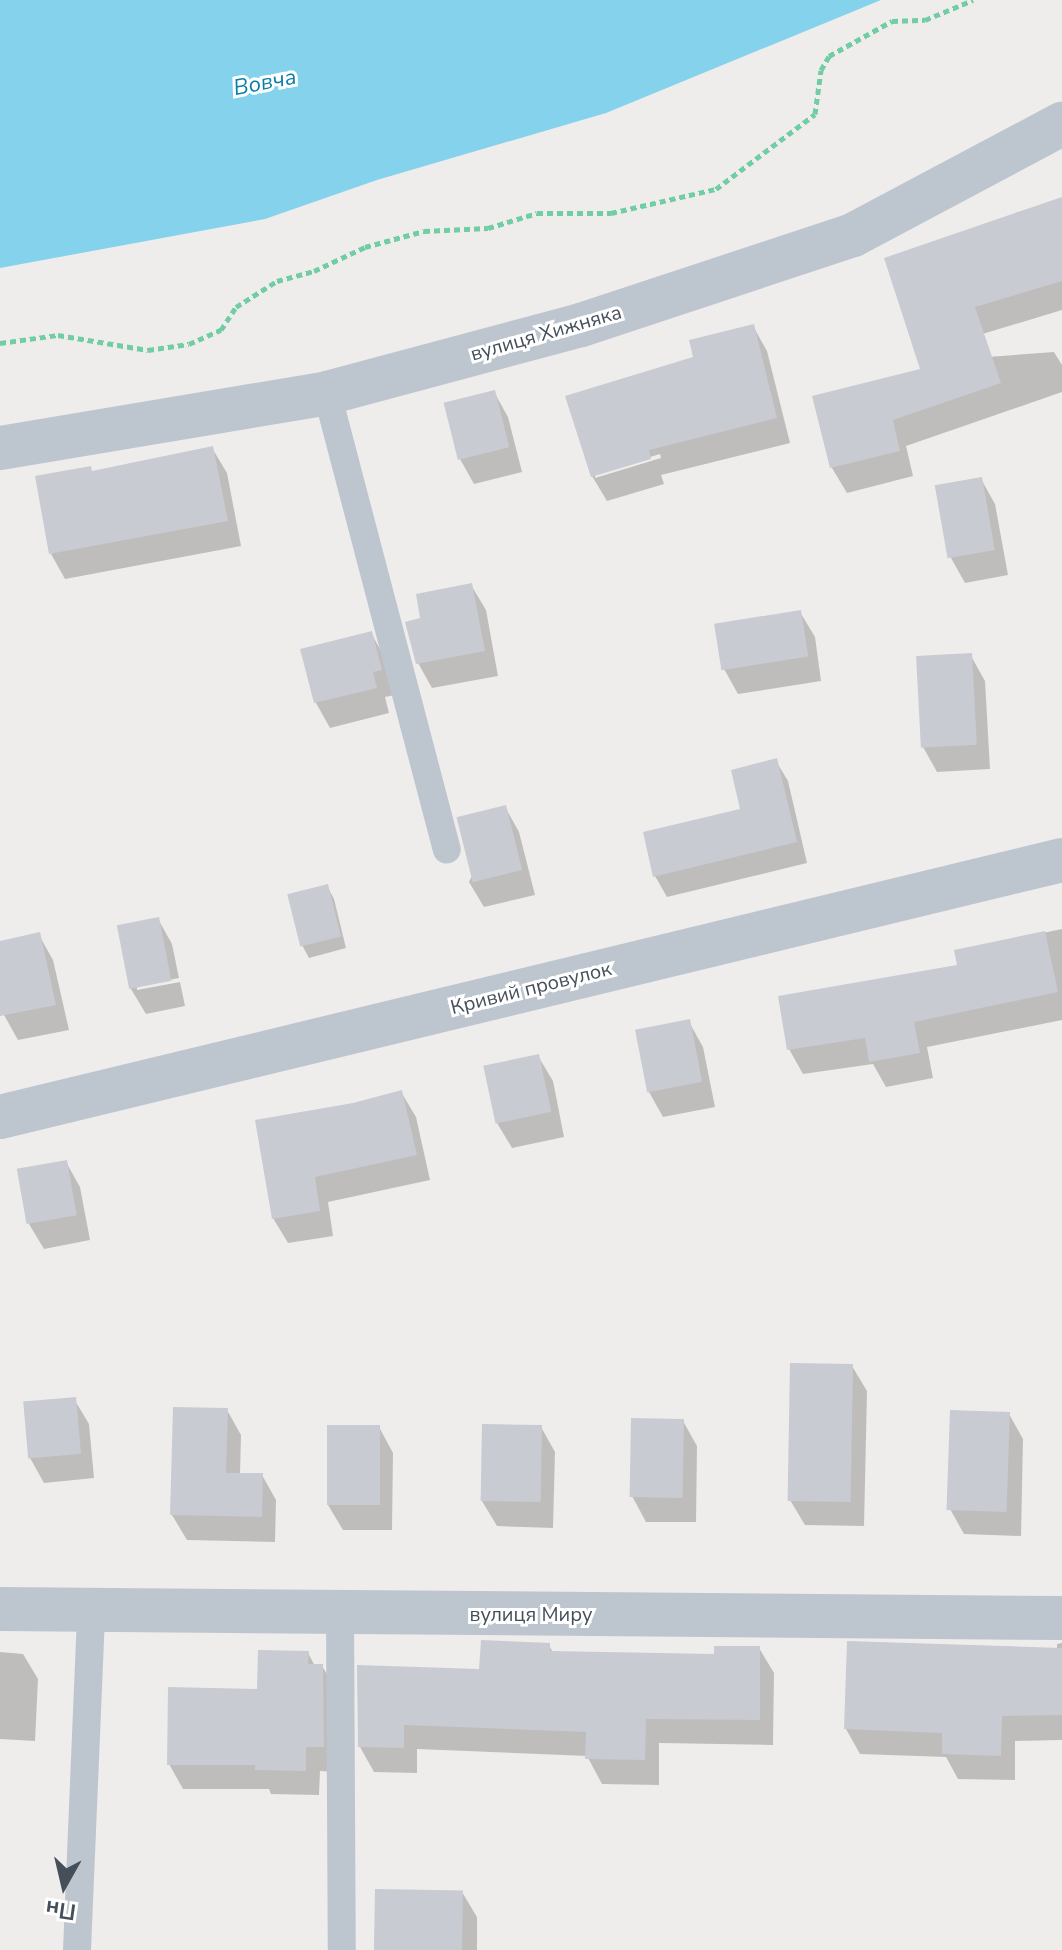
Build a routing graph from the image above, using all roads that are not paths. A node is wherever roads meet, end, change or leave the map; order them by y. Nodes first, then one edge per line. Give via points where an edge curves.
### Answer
1 (1062, 124) edge
2 (327, 393) junction
3 (0, 448) edge
4 (447, 849) dead end
5 (1062, 860) edge
6 (0, 1117) edge
7 (0, 1609) edge
8 (91, 1610) junction
9 (340, 1613) junction
10 (1062, 1618) edge
11 (77, 1950) edge
12 (342, 1950) edge

1 - 2 street, вулиця Хижняка via 853,235 581,325
2 - 3 street, вулиця Хижняка
2 - 4 lane
5 - 6 street, Кривий провулок
7 - 8 street, вулиця Миру
8 - 9 street, вулиця Миру
8 - 11 lane
9 - 10 street, вулиця Миру
9 - 12 lane

